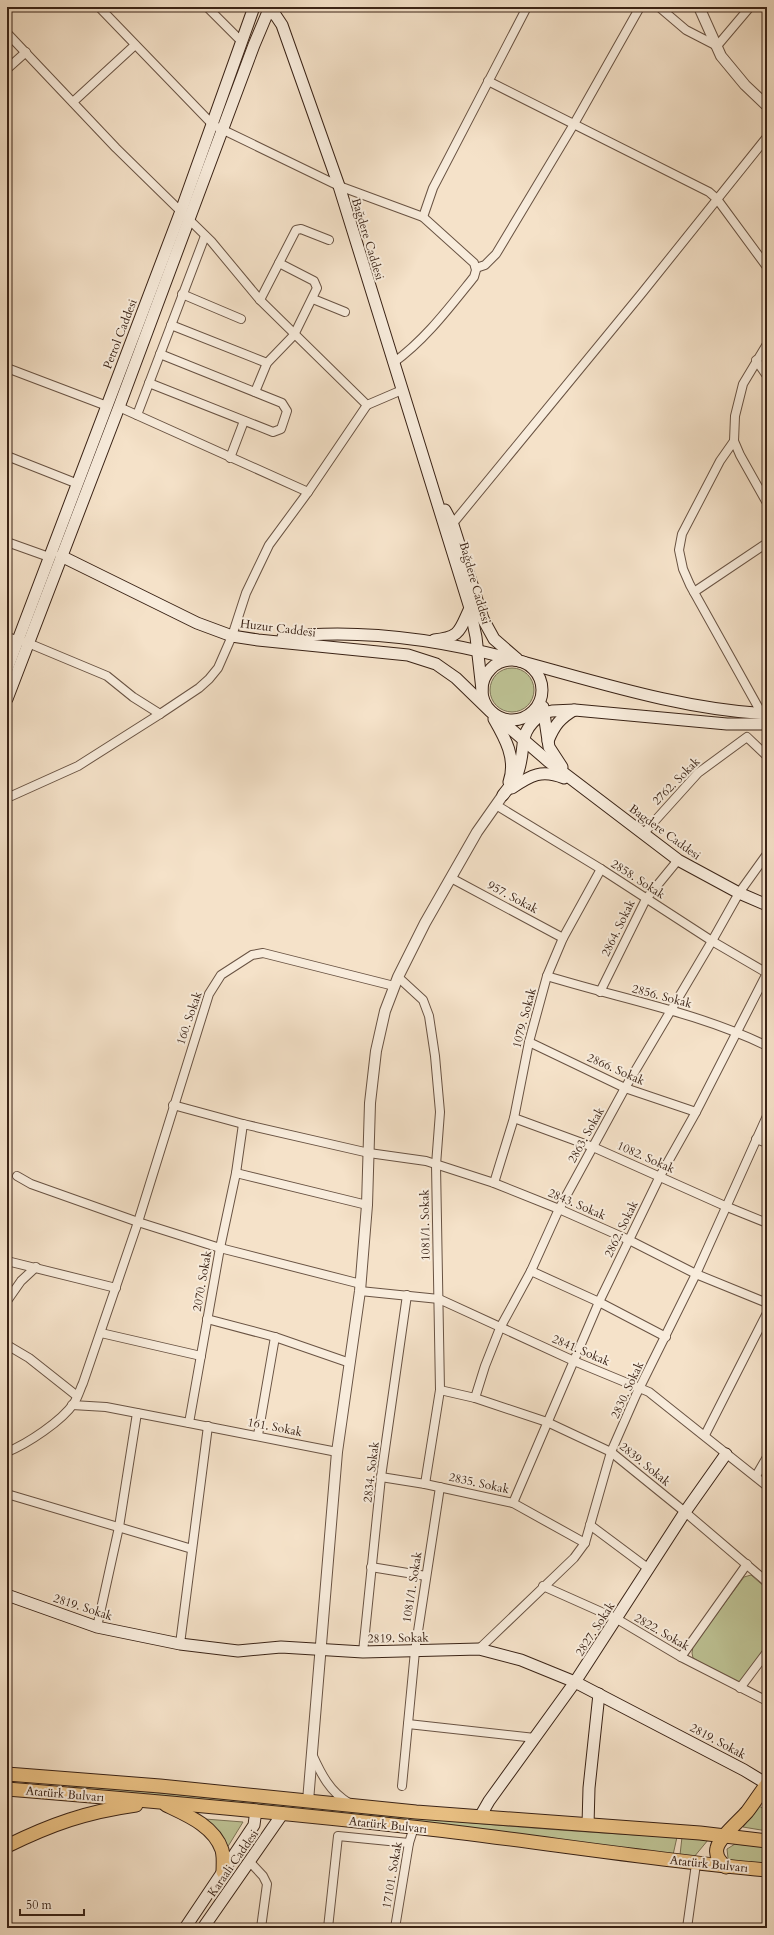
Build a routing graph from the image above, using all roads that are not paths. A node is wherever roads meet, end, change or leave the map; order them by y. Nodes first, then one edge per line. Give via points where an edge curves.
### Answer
1 (99, 7) edge
2 (208, 7) edge
3 (254, 7) edge
4 (527, 7) edge
5 (640, 7) edge
6 (659, 7) edge
7 (700, 7) edge
8 (750, 7) edge
9 (268, 8) edge
10 (7, 34) edge
11 (241, 40) junction
12 (135, 46) junction
13 (717, 46) junction
14 (26, 52) junction
15 (7, 69) edge
16 (488, 81) junction
17 (73, 102) junction
18 (767, 106) edge
19 (574, 124) junction
20 (213, 125) junction
21 (222, 131) junction
22 (767, 137) edge
23 (339, 186) junction
24 (717, 198) junction
25 (181, 211) junction
26 (423, 217) junction
27 (189, 220) junction
28 (205, 236) junction
29 (329, 240) dead end
30 (279, 263) junction
31 (767, 267) edge
32 (476, 268) junction
33 (182, 294) junction
34 (313, 299) junction
35 (260, 300) junction
36 (345, 312) dead end
37 (241, 319) dead end
38 (171, 325) junction
39 (294, 335) junction
40 (767, 344) edge
41 (160, 354) junction
42 (756, 360) junction
43 (267, 363) junction
44 (393, 363) junction
45 (7, 368) edge
46 (767, 376) edge
47 (149, 383) junction
48 (402, 390) junction
49 (255, 392) junction
50 (367, 405) junction
51 (107, 406) junction
52 (119, 407) junction
53 (137, 415) junction
54 (244, 421) junction
55 (734, 441) junction
56 (7, 456) edge
57 (230, 458) junction
58 (78, 484) junction
59 (308, 492) junction
60 (767, 503) edge
61 (449, 528) junction
62 (7, 542) edge
63 (767, 543) edge
64 (55, 557) junction
65 (694, 592) junction
66 (470, 608) junction
67 (232, 636) junction
68 (17, 640) edge
69 (258, 640) junction
70 (424, 642) junction
71 (478, 652) junction
72 (519, 661) junction
73 (7, 669) edge
74 (482, 690) junction
75 (542, 697) junction
76 (7, 699) edge
77 (575, 710) junction
78 (490, 711) junction
79 (544, 713) junction
80 (160, 714) junction
81 (764, 714) edge
82 (529, 716) junction
83 (745, 724) junction
84 (767, 724) edge
85 (747, 737) junction
86 (523, 741) junction
87 (548, 741) junction
88 (767, 756) edge
89 (574, 781) junction
90 (503, 795) junction
91 (7, 798) edge
92 (496, 805) junction
93 (643, 834) junction
94 (767, 854) edge
95 (678, 860) junction
96 (601, 869) junction
97 (451, 878) junction
98 (739, 893) junction
99 (646, 899) junction
100 (767, 905) edge
101 (562, 938) junction
102 (712, 941) junction
103 (767, 973) edge
104 (547, 976) junction
105 (396, 981) junction
106 (600, 992) junction
107 (672, 1009) junction
108 (737, 1031) junction
109 (529, 1042) junction
110 (767, 1046) edge
111 (625, 1088) junction
112 (173, 1104) junction
113 (696, 1112) junction
114 (767, 1116) edge
115 (514, 1118) junction
116 (243, 1124) junction
117 (756, 1139) junction
118 (767, 1143) edge
119 (593, 1148) junction
120 (369, 1153) junction
121 (436, 1165) junction
122 (236, 1173) junction
123 (17, 1176) dead end
124 (660, 1176) junction
125 (494, 1183) junction
126 (367, 1205) junction
127 (725, 1206) junction
128 (559, 1208) junction
129 (138, 1222) junction
130 (767, 1223) edge
131 (629, 1240) junction
132 (220, 1248) junction
133 (7, 1260) edge
134 (36, 1267) junction
135 (531, 1271) junction
136 (696, 1274) junction
137 (361, 1287) junction
138 (116, 1288) junction
139 (407, 1295) junction
140 (439, 1299) junction
141 (7, 1301) edge
142 (599, 1302) junction
143 (767, 1303) edge
144 (767, 1313) edge
145 (207, 1319) junction
146 (500, 1328) junction
147 (101, 1333) junction
148 (275, 1337) junction
149 (666, 1337) junction
150 (7, 1345) edge
151 (201, 1356) junction
152 (574, 1361) junction
153 (350, 1363) junction
154 (640, 1388) junction
155 (440, 1390) junction
156 (77, 1396) junction
157 (475, 1398) junction
158 (72, 1405) junction
159 (137, 1413) junction
160 (547, 1422) junction
161 (189, 1423) junction
162 (208, 1426) junction
163 (258, 1435) junction
164 (705, 1435) junction
165 (7, 1452) edge
166 (337, 1452) junction
167 (612, 1452) junction
168 (726, 1454) junction
169 (767, 1457) edge
170 (756, 1476) junction
171 (382, 1477) junction
172 (425, 1484) junction
173 (767, 1486) edge
174 (440, 1487) junction
175 (7, 1494) edge
176 (513, 1503) junction
177 (685, 1512) junction
178 (590, 1525) junction
179 (119, 1527) junction
180 (585, 1543) junction
181 (192, 1549) junction
182 (747, 1564) junction
183 (371, 1567) junction
184 (649, 1569) junction
185 (426, 1576) junction
186 (767, 1582) edge
187 (543, 1586) junction
188 (7, 1595) edge
189 (617, 1619) junction
190 (97, 1627) junction
191 (180, 1644) junction
192 (479, 1649) junction
193 (321, 1650) junction
194 (415, 1651) junction
195 (363, 1652) junction
196 (767, 1652) edge
197 (681, 1657) junction
198 (575, 1682) junction
199 (740, 1688) junction
200 (599, 1694) junction
201 (767, 1701) edge
202 (408, 1724) junction
203 (534, 1738) junction
204 (312, 1754) junction
205 (7, 1774) edge
206 (767, 1784) edge
207 (402, 1786) dead end
208 (7, 1789) edge
209 (767, 1794) edge
210 (308, 1801) junction
211 (158, 1802) junction
212 (353, 1805) junction
213 (256, 1810) junction
214 (284, 1813) junction
215 (481, 1815) junction
216 (588, 1825) junction
217 (414, 1827) junction
218 (725, 1836) junction
219 (767, 1841) edge
220 (409, 1843) junction
221 (7, 1846) edge
222 (250, 1862) junction
223 (696, 1864) junction
224 (726, 1867) junction
225 (767, 1870) edge
226 (223, 1872) junction
227 (186, 1928) edge
228 (203, 1928) edge
229 (261, 1928) edge
230 (328, 1928) edge
231 (395, 1928) edge
232 (687, 1928) edge

1 - 12 street
2 - 11 street
3 - 11 main road, Petrol Caddesi
4 - 16 street
5 - 19 street
6 - 13 street via 686,30
7 - 13 street
8 - 13 street
9 - 21 main road
9 - 23 main road, Bağdere Caddesi via 282,25
10 - 14 street
11 - 20 main road, Petrol Caddesi
12 - 17 street
12 - 20 street
13 - 18 street via 745,85
14 - 15 street
14 - 17 street
16 - 19 street
16 - 26 street via 433,188
17 - 25 street
19 - 24 street
19 - 32 street via 496,254 485,265
20 - 21 street
20 - 25 main road, Petrol Caddesi
21 - 23 street
21 - 27 main road
22 - 24 street
23 - 26 street
23 - 44 main road, Bağdere Caddesi
24 - 31 street
24 - 61 street
25 - 27 street
25 - 51 main road, Petrol Caddesi
26 - 32 street via 474,263
27 - 28 street
27 - 52 main road
28 - 33 street
28 - 35 street
29 - 30 street via 301,229 297,230
30 - 34 street via 315,282 317,288
30 - 35 street
32 - 44 street via 474,277 442,317 409,352
33 - 37 street
33 - 38 street
34 - 36 street
34 - 39 street
35 - 39 street
38 - 41 street
38 - 43 street
39 - 43 street
39 - 50 street
40 - 42 street
41 - 47 street
41 - 49 street
42 - 46 street
42 - 55 street via 740,394 735,416
43 - 49 street
44 - 48 main road, Bağdere Caddesi
45 - 51 street
47 - 53 street
47 - 54 street
48 - 50 street
48 - 61 main road, Bağdere Caddesi
49 - 54 street via 282,403 287,411 281,429 273,432
50 - 59 street
51 - 58 main road, Petrol Caddesi
52 - 53 street
52 - 64 main road
53 - 57 street
54 - 57 street
55 - 60 street
55 - 65 street via 722,457 682,534 679,550 682,569
56 - 58 street
57 - 59 street
58 - 64 main road, Petrol Caddesi
59 - 67 street via 260,561
61 - 66 main road, Bağdere Caddesi
61 - 72 main road, Bağdere Caddesi via 486,626 500,644
62 - 64 street
63 - 65 street
64 - 67 main road, Huzur Caddesi via 197,623
64 - 68 main road, Petrol Caddesi
65 - 81 street
66 - 70 main road via 460,631 455,635
66 - 71 main road, Bağdere Caddesi
67 - 69 main road, Huzur Caddesi
67 - 80 street via 218,668 209,678 199,688
68 - 73 main road, Petrol Caddesi
68 - 76 main road
68 - 80 street via 107,676
69 - 70 main road via 315,634 373,636
69 - 78 main road, Huzur Caddesi via 420,658 450,672
70 - 71 main road
71 - 72 main road
71 - 74 main road, Bağdere Caddesi
72 - 74 main road via 507,660 496,665 485,678
72 - 75 main road via 530,666 538,674 542,685
72 - 81 main road via 655,698 736,712
74 - 78 main road via 484,701
75 - 79 main road
75 - 82 main road via 537,708
77 - 79 main road
77 - 83 main road
77 - 87 main road via 558,722 552,729
78 - 82 main road via 506,720 518,720
78 - 86 main road
78 - 90 main road via 511,758 511,774
79 - 82 main road
79 - 86 main road via 530,725
79 - 87 main road
80 - 91 street via 78,766
83 - 84 main road
83 - 85 street
85 - 88 street
85 - 93 street, 2762. Sokak via 698,773
86 - 89 main road
86 - 90 main road via 517,775
87 - 89 main road via 552,753
89 - 90 main road via 552,773 534,775
89 - 93 main road, Bagdere Caddesi
90 - 92 street
92 - 96 street, 2858. Sokak
92 - 97 street
93 - 95 main road, Bagdere Caddesi
94 - 98 street, 2863. Sokak
95 - 98 main road, Bagdere Caddesi
95 - 99 street, 2864. Sokak
96 - 99 street, 2858. Sokak
96 - 101 street, 1079. Sokak
97 - 101 street, 957. Sokak
97 - 105 street
98 - 100 main road, Bagdere Caddesi
98 - 102 street, 2863. Sokak
99 - 102 street, 2858. Sokak
99 - 106 street, 2864. Sokak
101 - 104 street, 1079. Sokak
102 - 103 street, 2858. Sokak
102 - 107 street, 2863. Sokak
103 - 108 street, 2862. Sokak
104 - 106 street, 2856. Sokak
104 - 109 street, 1079. Sokak
105 - 112 street, 160. Sokak via 271,954 252,955 221,975 209,994
105 - 120 street via 385,1011 376,1051 370,1103
105 - 121 street, 1081/1. Sokak via 423,1000 429,1016 440,1112
106 - 107 street, 2856. Sokak
107 - 108 street, 2856. Sokak
107 - 111 street, 2863. Sokak
108 - 110 street, 2856. Sokak
108 - 113 street, 2862. Sokak
109 - 111 street, 2866. Sokak
109 - 115 street, 1079. Sokak
111 - 113 street, 2866. Sokak
111 - 119 street, 2863. Sokak
112 - 116 street, 2843. Sokak
112 - 129 street, 160. Sokak
113 - 124 street, 2862. Sokak
114 - 117 street, 2830. Sokak
115 - 119 street, 1082. Sokak
115 - 125 street, 1079. Sokak
116 - 120 street, 2843. Sokak
116 - 122 street, 2070. Sokak
117 - 118 street
117 - 127 street, 2830. Sokak
119 - 124 street, 1082. Sokak
119 - 128 street, 2863. Sokak
120 - 121 street, 2843. Sokak via 426,1160
120 - 126 street
121 - 125 street, 2843. Sokak
121 - 140 street, 1081/1. Sokak
122 - 126 street
122 - 132 street, 2070. Sokak
123 - 129 street, 2841. Sokak via 31,1184
124 - 127 street, 1082. Sokak
124 - 131 street, 2862. Sokak
125 - 128 street, 2843. Sokak
126 - 137 street
127 - 130 street, 1082. Sokak
127 - 136 street, 2830. Sokak
128 - 131 street, 2843. Sokak
128 - 135 street, 2863. Sokak
129 - 132 street, 2841. Sokak
129 - 138 street, 160. Sokak
131 - 136 street, 2843. Sokak
131 - 142 street, 2862. Sokak
132 - 137 street, 2841. Sokak
132 - 145 street, 2070. Sokak
133 - 134 street
134 - 138 street
134 - 141 street
135 - 142 street
135 - 146 street, 2863. Sokak
136 - 143 street, 2843. Sokak
136 - 149 street, 2830. Sokak
137 - 139 street, 2841. Sokak
137 - 153 street
138 - 147 street, 160. Sokak
139 - 140 street, 2841. Sokak
139 - 171 street, 2834. Sokak
140 - 146 street, 2841. Sokak
140 - 155 street, 1081/1. Sokak
142 - 149 street
142 - 152 street, 2862. Sokak
144 - 164 street
145 - 148 street
145 - 151 street, 2070. Sokak
146 - 152 street, 2841. Sokak
146 - 157 street, 2863. Sokak
147 - 151 street
147 - 156 street, 160. Sokak
148 - 153 street
148 - 163 street
149 - 154 street, 2830. Sokak
150 - 156 street via 29,1358
151 - 161 street, 2070. Sokak
152 - 154 street, 2841. Sokak
152 - 160 street, 2862. Sokak
153 - 166 street
154 - 164 street, 2841. Sokak via 650,1392
154 - 167 street, 2830. Sokak
155 - 157 street, 2839. Sokak
155 - 172 street, 1081/1. Sokak
156 - 158 street, 160. Sokak
157 - 160 street, 2839. Sokak
158 - 159 street
158 - 165 street, 160. Sokak via 28,1441
159 - 161 street
159 - 179 street
160 - 167 street, 2839. Sokak
160 - 176 street, 2862. Sokak
161 - 162 street
162 - 163 street, 161. Sokak
162 - 181 street
163 - 166 street, 161. Sokak
164 - 168 street, 2841. Sokak
166 - 193 street
167 - 177 street, 2839. Sokak
167 - 178 street, 2830. Sokak
168 - 170 street, 2841. Sokak
168 - 177 main road, 2827. Sokak
169 - 170 street
170 - 173 street, 2841. Sokak
171 - 172 street, 2835. Sokak
171 - 183 street, 2834. Sokak
172 - 174 street, 2835. Sokak
174 - 176 street, 2835. Sokak
174 - 185 street, 1081/1. Sokak
175 - 179 street
176 - 180 street, 2835. Sokak
177 - 182 street, 2839. Sokak
177 - 184 main road, 2827. Sokak
178 - 180 street, 2830. Sokak
178 - 184 street
179 - 181 street
179 - 190 street
180 - 187 street, 2830. Sokak via 574,1558
181 - 191 street
182 - 186 street, 2839. Sokak
182 - 197 street
183 - 185 street
183 - 195 street, 2834. Sokak
184 - 189 main road, 2827. Sokak
185 - 194 street, 1081/1. Sokak
187 - 189 street, 2822. Sokak
187 - 192 street, 2830. Sokak
188 - 190 main road, 2819. Sokak
189 - 197 street, 2822. Sokak
189 - 198 main road, 2827. Sokak
190 - 191 main road, 2819. Sokak
191 - 193 main road, 2819. Sokak via 238,1651 281,1647
192 - 194 main road, 2819. Sokak
192 - 198 main road, 2819. Sokak via 521,1660
193 - 195 main road, 2819. Sokak
193 - 204 street
194 - 195 main road, 2819. Sokak
194 - 202 street, 1081/1. Sokak
196 - 199 street
197 - 199 street, 2822. Sokak
198 - 200 main road, 2819. Sokak
198 - 203 main road, 2827. Sokak
199 - 201 street, 2822. Sokak
200 - 206 main road, 2819. Sokak
200 - 216 main road via 589,1788
202 - 203 street
202 - 207 street, 1081/1. Sokak
203 - 215 main road, 2827. Sokak
204 - 210 street
204 - 212 street via 329,1785 340,1798
205 - 210 highway, Atatürk Bulvarı
206 - 209 main road
206 - 218 highway
208 - 211 highway, Atatürk Bulvarı
210 - 212 highway, Atatürk Bulvarı
211 - 213 highway, Atatürk Bulvarı
211 - 221 highway via 75,1817
211 - 226 highway via 196,1820 213,1836 222,1852
212 - 215 highway, Atatürk Bulvarı via 416,1812
213 - 214 highway, Atatürk Bulvarı
213 - 226 main road, Karaali Caddesi via 254,1824
214 - 217 highway, Atatürk Bulvarı
214 - 222 main road, Karaali Caddesi
215 - 216 highway, Atatürk Bulvarı
216 - 218 highway, Atatürk Bulvarı
217 - 220 street, 17101. Sokak
217 - 223 highway, Atatürk Bulvarı
218 - 219 highway, Atatürk Bulvarı
218 - 224 highway via 717,1848 717,1855
220 - 230 street via 338,1836
220 - 231 street, 17101. Sokak
222 - 228 main road, Karaali Caddesi
222 - 229 street via 267,1884
223 - 224 highway, Atatürk Bulvarı
223 - 232 street
224 - 225 highway, Atatürk Bulvarı
226 - 227 main road, Karaali Caddesi

